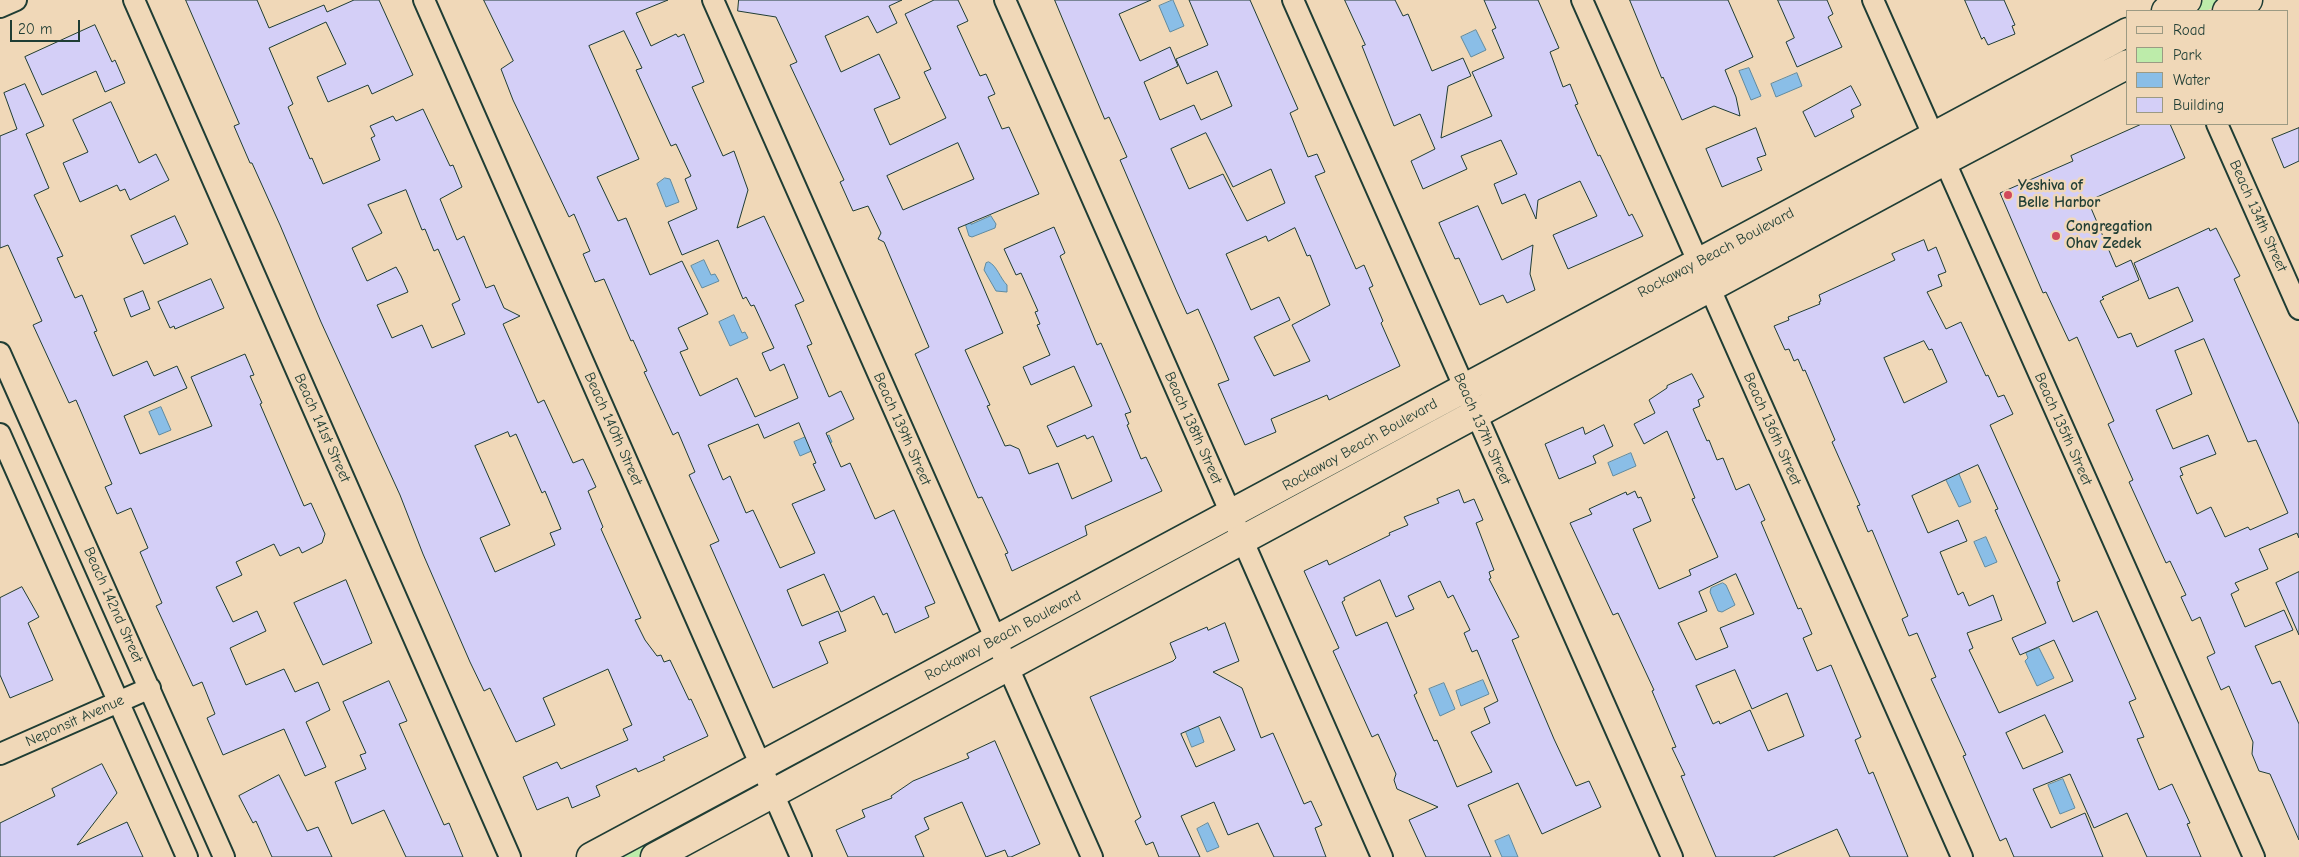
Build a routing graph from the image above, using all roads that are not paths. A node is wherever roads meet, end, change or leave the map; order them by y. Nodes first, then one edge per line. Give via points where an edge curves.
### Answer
1 (16, 0) edge
2 (134, 0) edge
3 (424, 0) edge
4 (713, 0) edge
5 (1005, 0) edge
6 (1293, 0) edge
7 (1582, 0) edge
8 (1873, 0) edge
9 (2187, 0) edge
10 (2248, 0) edge
11 (0, 7) edge
12 (2168, 10) edge
13 (2229, 10) edge
14 (2126, 33) edge
15 (2126, 65) edge
16 (2217, 125) edge
17 (1933, 136) junction
18 (1944, 161) junction
19 (1698, 262) junction
20 (1710, 288) junction
21 (2299, 309) edge
22 (0, 353) edge
23 (1464, 388) junction
24 (1475, 414) junction
25 (0, 434) edge
26 (1231, 515) junction
27 (1243, 541) junction
28 (996, 640) junction
29 (1007, 666) junction
30 (150, 688) junction
31 (119, 701) junction
32 (0, 754) edge
33 (761, 766) junction
34 (773, 792) junction
35 (187, 857) edge
36 (224, 857) edge
37 (510, 857) edge
38 (591, 857) edge
39 (655, 857) edge
40 (801, 857) edge
41 (1092, 857) edge
42 (1382, 857) edge
43 (1672, 857) edge
44 (1962, 857) edge
45 (2254, 857) edge

1 - 11 street
2 - 37 street, Beach 141st Street
3 - 33 street, Beach 140th Street
4 - 28 street, Beach 139th Street
5 - 26 street, Beach 138th Street
6 - 23 street, Beach 137th Street
7 - 19 street, Beach 136th Street
8 - 17 street, Beach 135th Street
9 - 12 street
10 - 13 street
14 - 17 street, Rockaway Beach Boulevard
15 - 18 street, Rockaway Beach Boulevard
16 - 21 street, Beach 134th Street
17 - 18 street, Beach 135th Street
17 - 19 street, Rockaway Beach Boulevard
18 - 20 street, Rockaway Beach Boulevard
18 - 45 street, Beach 135th Street
19 - 20 street, Beach 136th Street
19 - 23 street, Rockaway Beach Boulevard
20 - 24 street, Rockaway Beach Boulevard
20 - 44 street, Beach 136th Street
22 - 30 street, Beach 142nd Street
23 - 24 street, Beach 137th Street
23 - 26 street, Rockaway Beach Boulevard
24 - 27 street, Rockaway Beach Boulevard
24 - 43 street, Beach 137th Street
25 - 31 street
26 - 27 street, Beach 138th Street
26 - 28 street, Rockaway Beach Boulevard
27 - 29 street, Rockaway Beach Boulevard
27 - 42 street, Beach 138th Street
28 - 29 street, Beach 139th Street
28 - 33 street, Rockaway Beach Boulevard
29 - 34 street, Rockaway Beach Boulevard
29 - 41 street, Beach 139th Street
30 - 31 street, Neponsit Avenue
30 - 36 street, Beach 142nd Street
31 - 32 street, Neponsit Avenue
31 - 35 street
33 - 34 street, Beach 140th Street
33 - 38 street, Rockaway Beach Boulevard
34 - 39 street, Rockaway Beach Boulevard
34 - 40 street, Beach 140th Street

